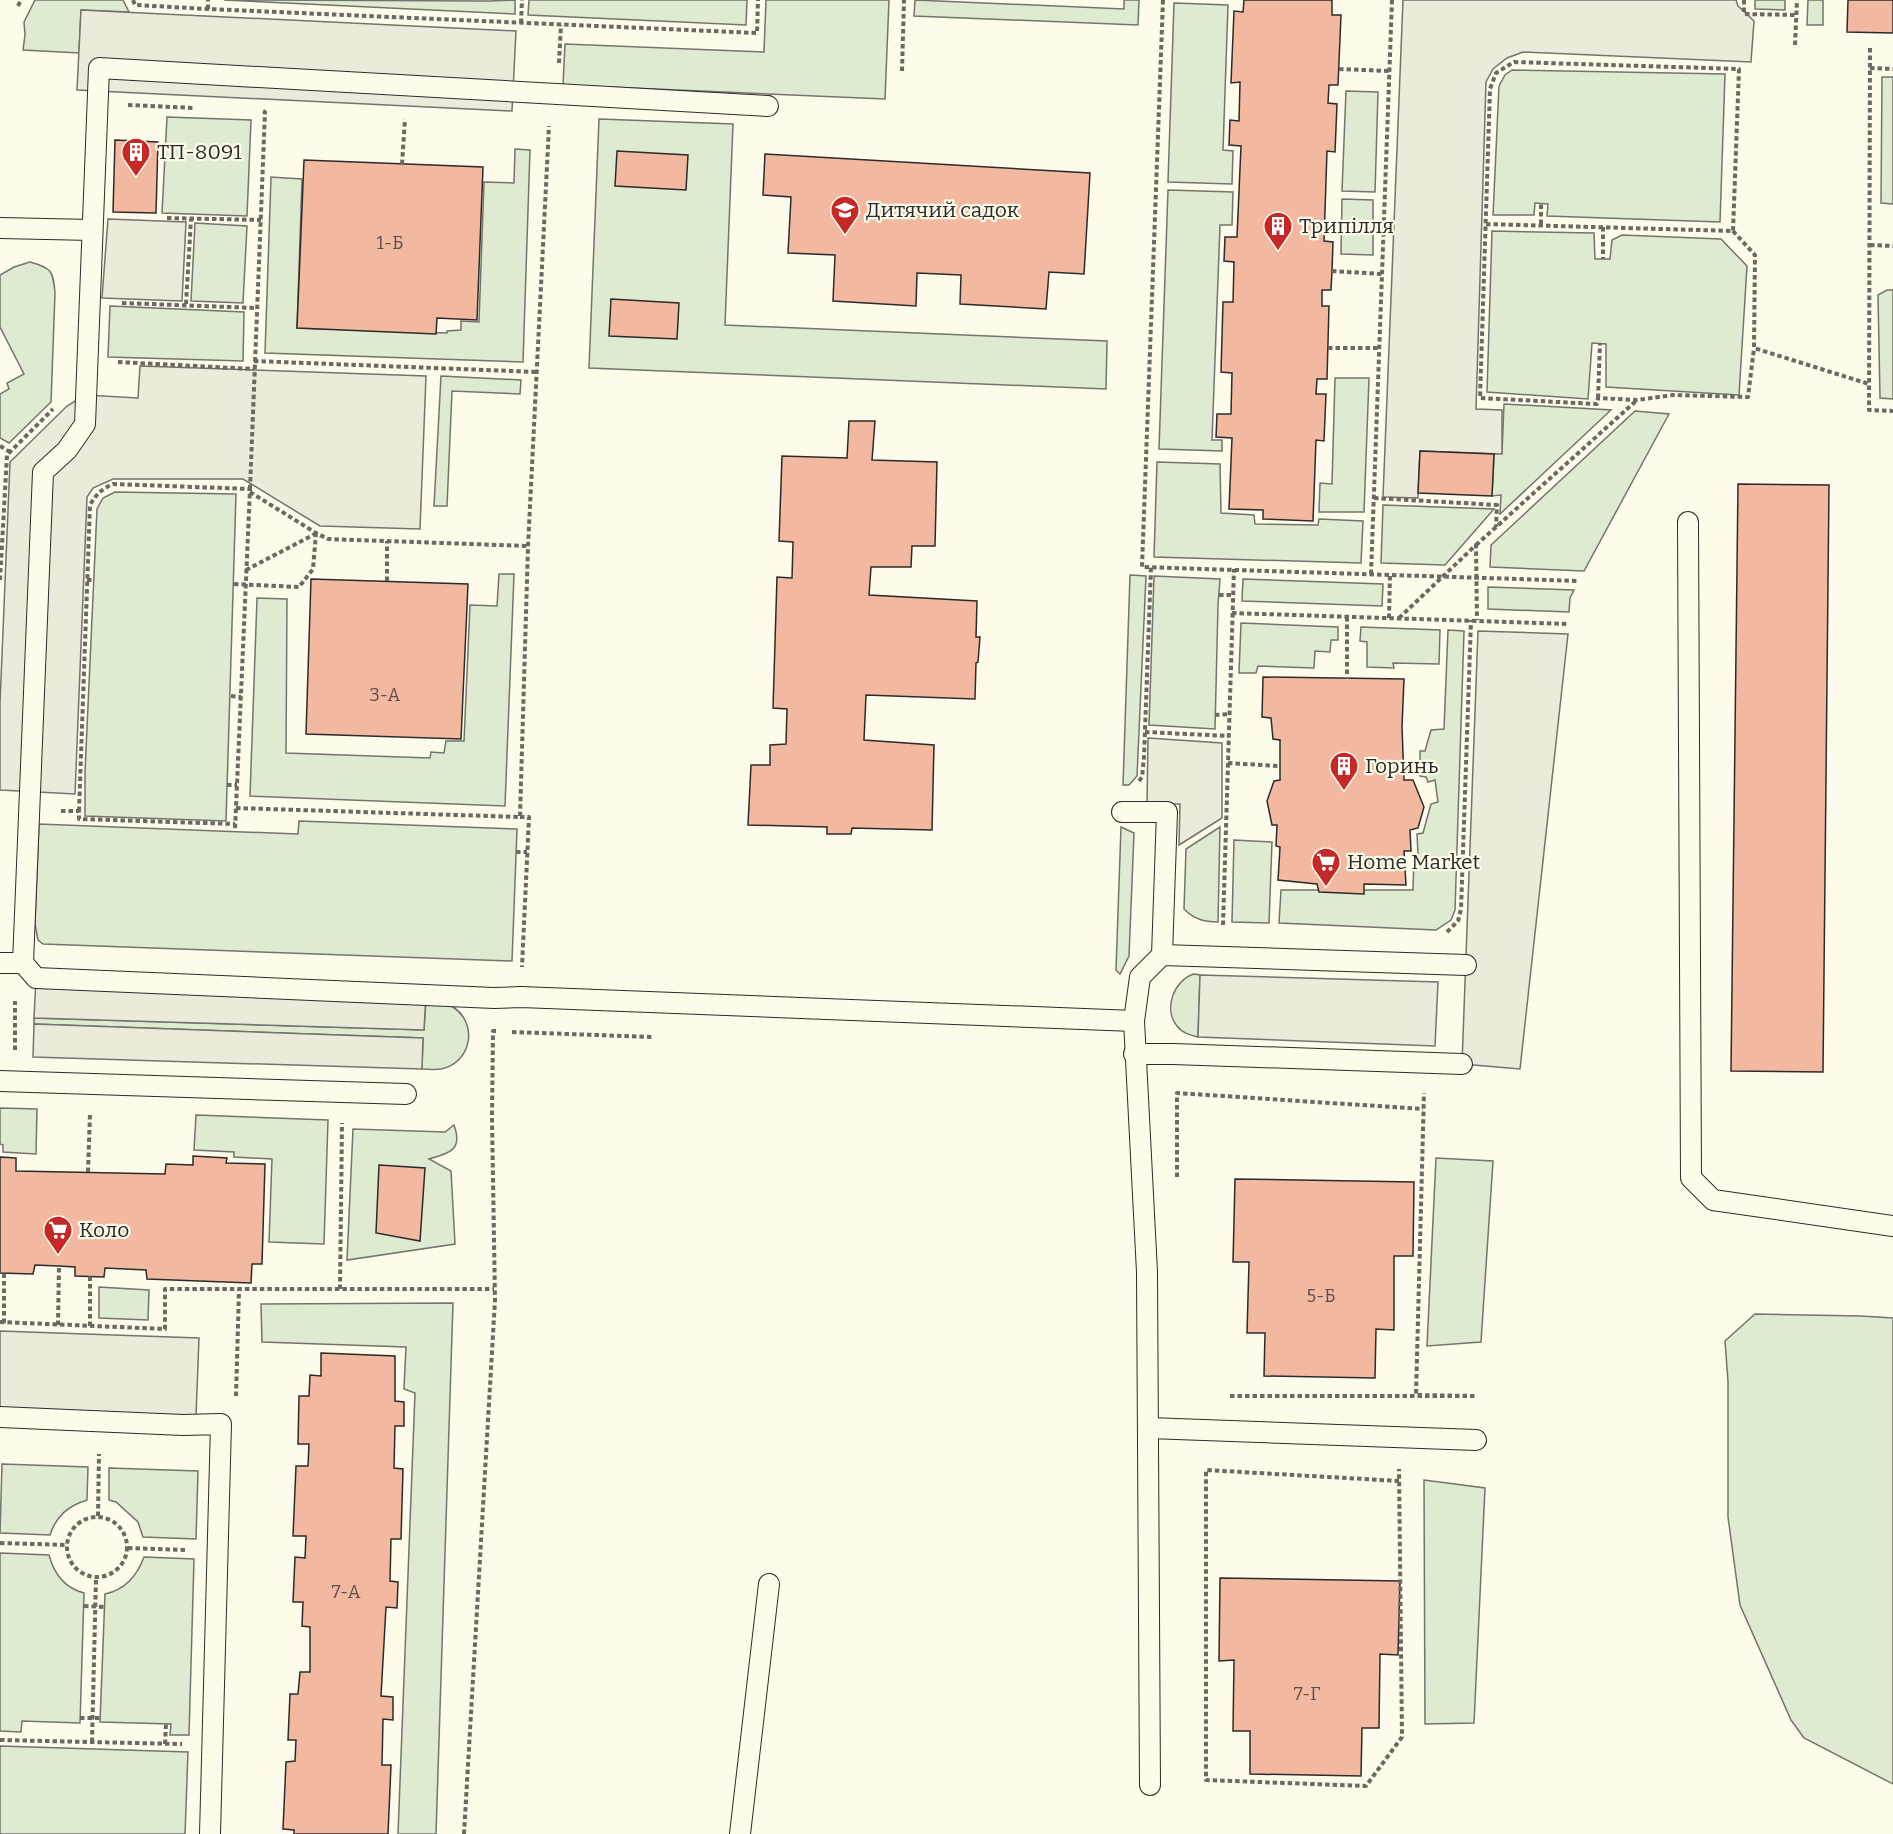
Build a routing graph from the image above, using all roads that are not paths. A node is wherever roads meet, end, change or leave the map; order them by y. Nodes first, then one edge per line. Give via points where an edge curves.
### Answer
1 (768, 106) dead end
2 (0, 228) edge
3 (92, 230) junction
4 (1688, 522) dead end
5 (1122, 812) dead end
6 (1162, 955) junction
7 (10, 963) edge
8 (1466, 965) dead end
9 (1134, 1022) junction
10 (1134, 1054) junction
11 (1462, 1064) dead end
12 (7, 1081) edge
13 (406, 1094) dead end
14 (1893, 1226) edge
15 (0, 1417) edge
16 (1149, 1428) junction
17 (1476, 1440) dead end
18 (769, 1584) dead end
19 (1150, 1785) dead end
20 (210, 1834) edge
21 (740, 1834) edge

1 - 3 lane via 99,68
2 - 3 lane
3 - 7 lane via 85,424 67,450 43,472 28,810
4 - 14 lane via 1691,1178 1713,1200
5 - 6 lane via 1167,812
6 - 8 lane
6 - 9 lane via 1140,977
7 - 9 lane via 36,978
9 - 10 lane
10 - 11 lane
10 - 16 lane via 1147,1272
12 - 13 lane
15 - 20 lane via 221,1424
16 - 17 lane
16 - 19 lane
18 - 21 lane

